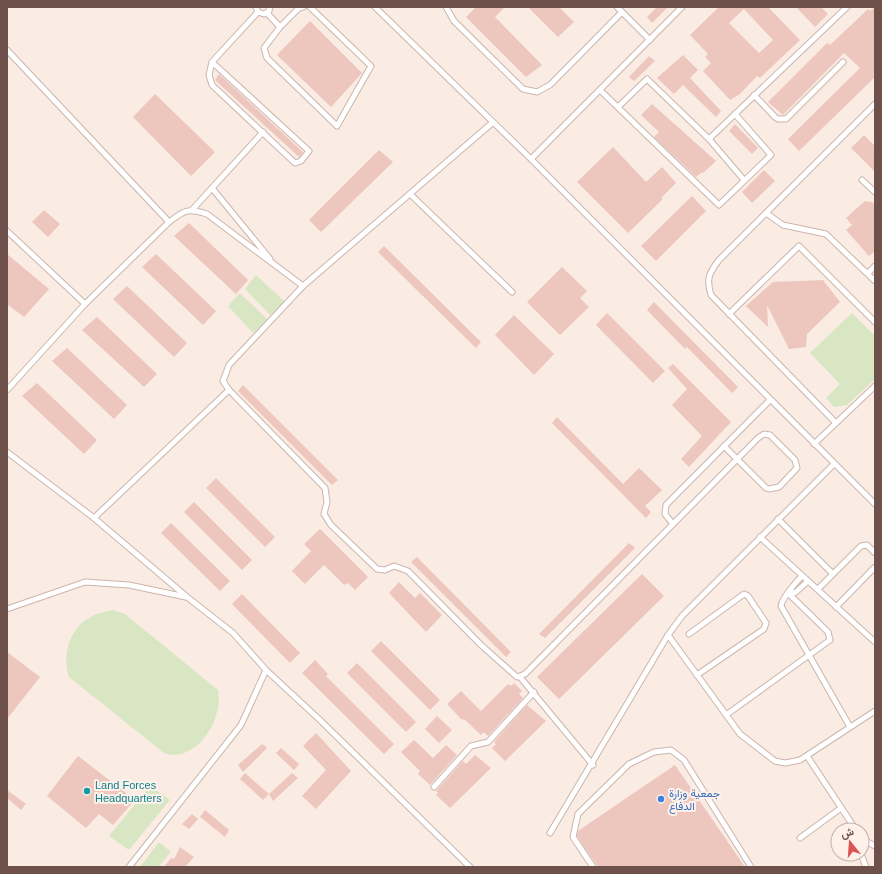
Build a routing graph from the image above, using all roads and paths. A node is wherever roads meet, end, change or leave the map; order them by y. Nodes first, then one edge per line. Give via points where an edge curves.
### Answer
1 (270, 7) edge
2 (303, 7) edge
3 (310, 7) edge
4 (375, 7) edge
5 (446, 7) edge
6 (617, 7) edge
7 (682, 7) edge
8 (844, 8) edge
9 (257, 10) edge
10 (622, 12) junction
11 (267, 13) junction
12 (280, 27) junction
13 (650, 40) junction
14 (7, 50) edge
15 (212, 62) junction
16 (843, 62) dead end
17 (601, 91) junction
18 (754, 95) junction
19 (875, 104) edge
20 (618, 107) junction
21 (735, 114) junction
22 (492, 123) junction
23 (262, 132) junction
24 (709, 139) junction
25 (531, 159) junction
26 (744, 180) junction
27 (862, 180) dead end
28 (212, 188) junction
29 (875, 192) edge
30 (410, 194) junction
31 (192, 210) junction
32 (766, 213) junction
33 (169, 222) junction
34 (7, 231) edge
35 (276, 266) junction
36 (875, 266) edge
37 (868, 273) junction
38 (875, 281) edge
39 (303, 286) junction
40 (512, 292) dead end
41 (85, 304) junction
42 (729, 314) junction
43 (875, 322) edge
44 (875, 386) edge
45 (7, 390) edge
46 (229, 390) junction
47 (770, 400) junction
48 (835, 422) junction
49 (814, 444) junction
50 (724, 446) junction
51 (7, 452) edge
52 (737, 459) junction
53 (834, 464) junction
54 (875, 504) edge
55 (94, 518) junction
56 (778, 519) junction
57 (673, 524) junction
58 (760, 537) junction
59 (875, 553) edge
60 (875, 567) edge
61 (833, 574) junction
62 (802, 576) junction
63 (808, 580) junction
64 (818, 589) junction
65 (789, 594) junction
66 (187, 597) junction
67 (836, 607) junction
68 (7, 609) edge
69 (689, 634) dead end
70 (668, 635) junction
71 (875, 642) edge
72 (809, 657) junction
73 (266, 670) junction
74 (697, 675) junction
75 (520, 677) junction
76 (534, 692) junction
77 (875, 711) edge
78 (726, 715) junction
79 (850, 727) junction
80 (807, 756) junction
81 (593, 765) junction
82 (434, 787) dead end
83 (841, 808) junction
84 (851, 822) edge
85 (550, 833) dead end
86 (800, 838) dead end
87 (129, 867) edge
88 (470, 867) edge
89 (593, 867) edge
90 (751, 867) edge

1 - 11 lane
2 - 12 lane
3 - 12 lane via 371,66 337,126 267,58 264,48
4 - 22 lane
5 - 10 lane via 454,21 523,89 537,92 550,85
6 - 10 lane
7 - 13 lane
8 - 18 lane
9 - 11 lane
9 - 15 lane
10 - 13 lane
11 - 12 lane
13 - 17 lane
14 - 33 lane
15 - 23 lane via 209,75 212,85
15 - 23 lane via 309,151 301,161 295,163
16 - 18 lane via 786,119 775,117
17 - 20 lane
17 - 25 lane
18 - 21 lane
19 - 32 lane
20 - 24 lane via 647,79
20 - 26 lane via 719,205
21 - 24 lane
21 - 26 lane via 771,155
22 - 25 lane
22 - 30 lane
23 - 28 lane
24 - 26 lane
25 - 47 lane
27 - 29 lane
28 - 31 lane
28 - 35 lane
30 - 39 lane
30 - 40 lane
31 - 33 lane via 183,211
31 - 35 lane via 207,214
32 - 37 lane via 784,225 826,234
32 - 42 lane via 711,271 707,284 711,295
33 - 41 lane
34 - 41 lane
35 - 39 lane
36 - 37 lane
37 - 38 lane
39 - 46 lane via 229,365 223,381
41 - 45 lane
42 - 43 lane via 800,246
42 - 48 lane
44 - 48 lane
46 - 55 lane
46 - 75 lane via 325,488 327,502 324,514 331,525 376,569 385,570 394,566 408,571 481,645 514,676
47 - 49 lane
47 - 50 lane
48 - 49 lane
49 - 53 lane
50 - 52 lane
50 - 57 lane via 666,505 664,514
51 - 55 lane
52 - 52 lane via 758,438 767,434 795,460 797,465 795,471 772,490 766,488
52 - 57 lane
53 - 54 lane
53 - 56 lane
55 - 66 lane
56 - 58 lane
56 - 61 lane
57 - 75 lane
58 - 62 lane
58 - 70 lane via 688,610
59 - 61 lane via 868,546 861,546
60 - 67 lane
61 - 64 lane
62 - 63 lane
62 - 65 lane
63 - 64 lane
63 - 65 lane via 796,592
64 - 67 lane
65 - 72 lane via 781,606
65 - 72 lane via 830,634 829,643
66 - 68 lane via 129,585 85,582
66 - 73 lane via 233,633
67 - 71 lane
69 - 74 lane via 744,594 766,623 764,629
70 - 74 lane
70 - 81 lane
72 - 78 lane
72 - 79 lane
73 - 87 lane via 241,725
73 - 88 lane
74 - 78 lane
75 - 76 lane
76 - 81 lane
76 - 82 lane via 488,742 470,746
77 - 79 lane
78 - 80 lane via 745,738 775,761 790,763
79 - 80 lane
80 - 83 lane
81 - 85 lane
83 - 84 lane
83 - 86 lane
89 - 90 lane via 573,837 578,814 629,764 654,752 671,750 684,760

